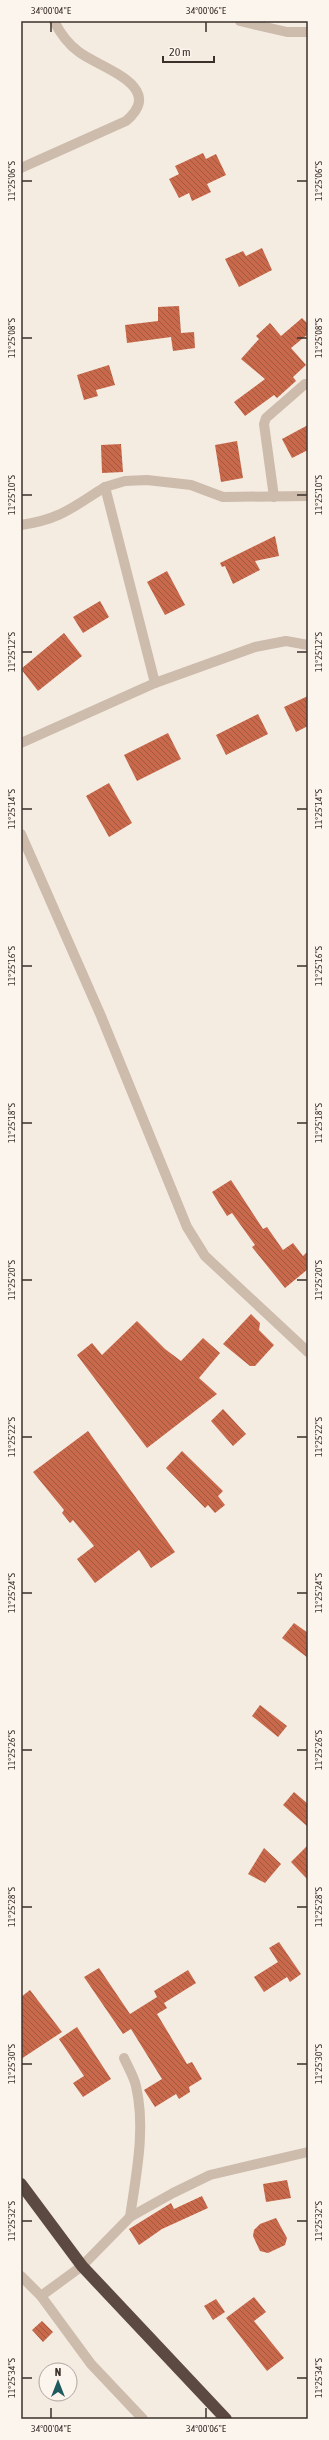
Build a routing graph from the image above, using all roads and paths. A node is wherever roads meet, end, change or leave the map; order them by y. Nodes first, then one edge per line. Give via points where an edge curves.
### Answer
1 (54, 21) edge
2 (240, 21) edge
3 (308, 32) edge
4 (21, 168) edge
5 (305, 384) dead end
6 (105, 487) junction
7 (274, 496) junction
8 (308, 496) edge
9 (21, 525) edge
10 (308, 645) edge
11 (155, 683) junction
12 (21, 743) edge
13 (21, 834) edge
14 (308, 1352) edge
15 (124, 2058) dead end
16 (308, 2152) edge
17 (21, 2184) edge
18 (130, 2218) junction
19 (82, 2266) junction
20 (21, 2276) edge
21 (41, 2296) junction
22 (144, 2419) edge
23 (226, 2419) edge

1 - 4 street via 61,34 79,52 111,69 130,83 138,95 138,107 126,121
2 - 3 street via 287,32
5 - 7 street via 266,418 264,424
6 - 7 street via 125,481 146,480 191,485 223,496
6 - 9 street via 77,507 58,516
6 - 11 street
7 - 8 street
10 - 11 street via 286,641 256,647
11 - 12 street
13 - 14 street via 101,1016 188,1227 205,1256
15 - 18 street via 136,2084 140,2106 140,2144
16 - 18 street via 210,2175
17 - 19 highway
18 - 19 street
19 - 21 street
19 - 23 highway
20 - 21 street
21 - 22 street via 91,2364

